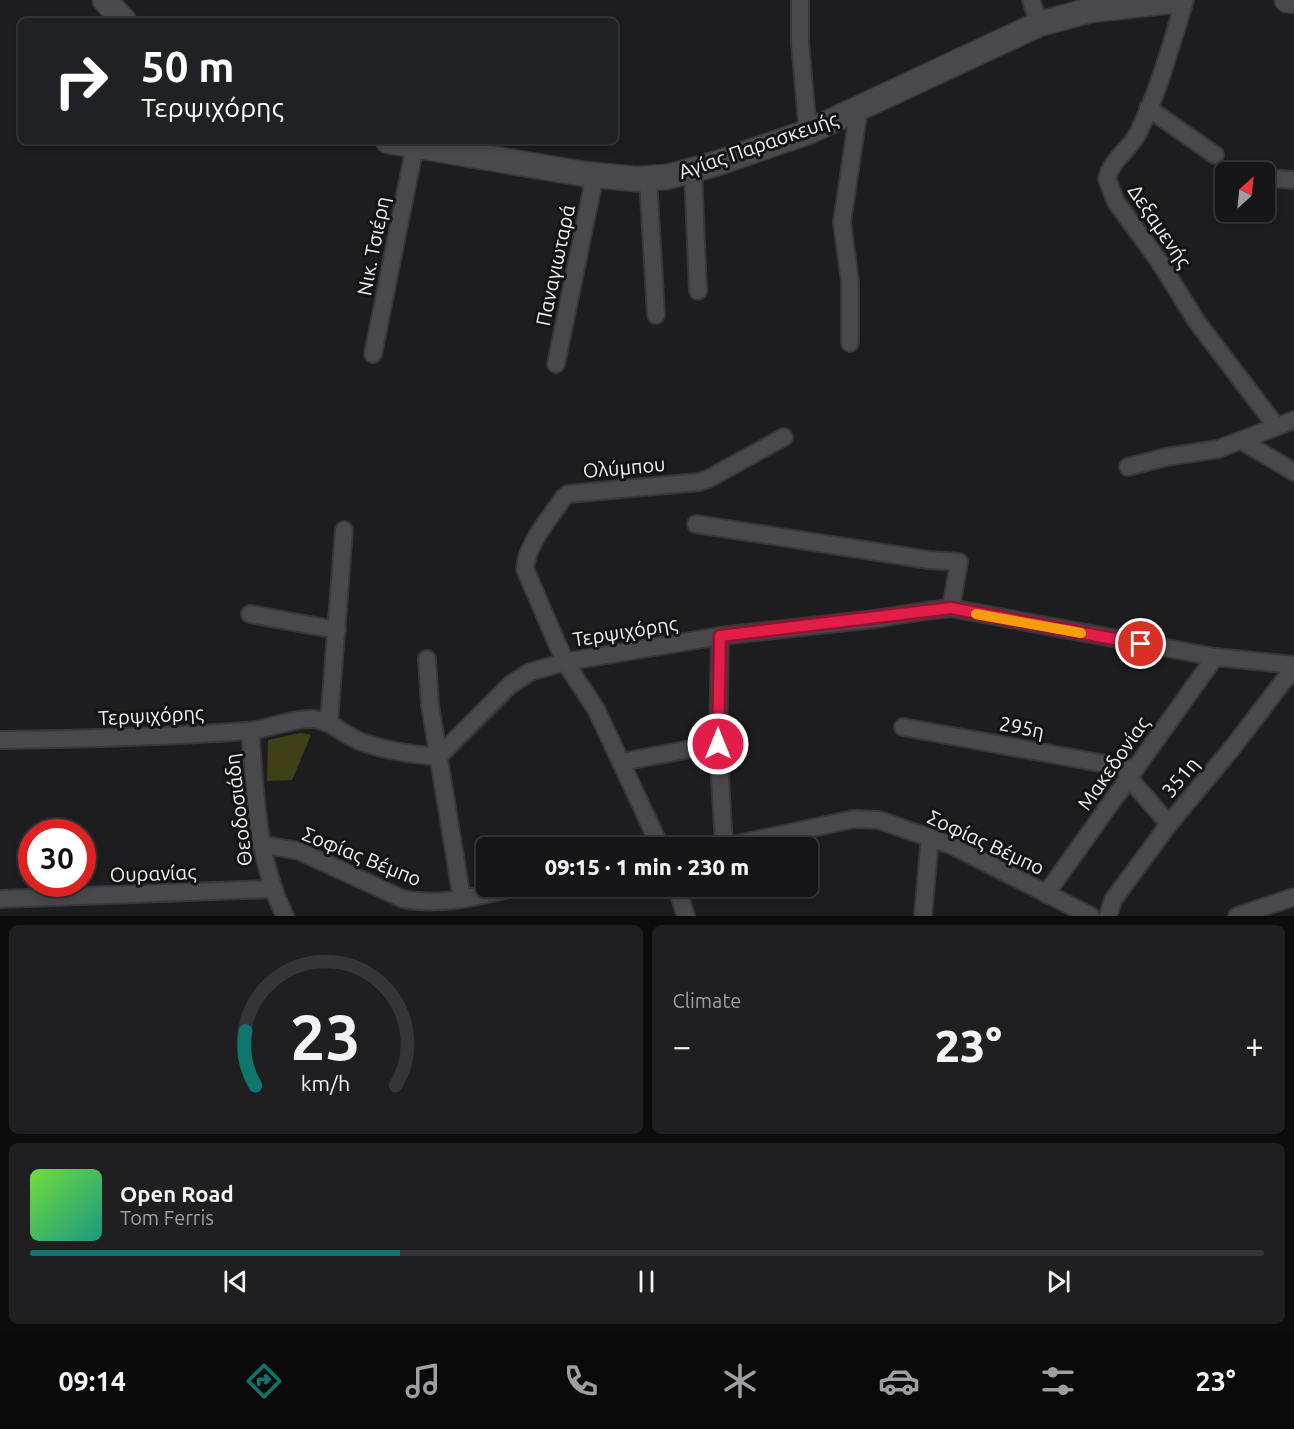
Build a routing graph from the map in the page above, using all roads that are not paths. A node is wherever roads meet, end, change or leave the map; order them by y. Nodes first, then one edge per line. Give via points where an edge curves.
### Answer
1 (105, 0) edge
2 (800, 0) edge
3 (1031, 0) edge
4 (1183, 0) edge
5 (1287, 0) edge
6 (1294, 1) edge
7 (1130, 2) edge
8 (121, 18) edge
9 (1039, 24) junction
10 (859, 108) junction
11 (1148, 108) junction
12 (808, 132) junction
13 (404, 144) edge
14 (415, 146) junction
15 (1215, 155) dead end
16 (693, 170) junction
17 (595, 175) junction
18 (648, 179) junction
19 (1275, 179) edge
20 (1294, 180) edge
21 (698, 291) dead end
22 (656, 315) dead end
23 (850, 343) dead end
24 (373, 354) dead end
25 (556, 364) dead end
26 (1294, 420) edge
27 (1276, 426) junction
28 (784, 437) dead end
29 (1242, 441) junction
30 (1128, 467) dead end
31 (1294, 472) edge
32 (696, 524) dead end
33 (344, 530) dead end
34 (951, 608) junction
35 (250, 614) dead end
36 (337, 630) junction
37 (720, 636) junction
38 (1215, 657) junction
39 (427, 659) dead end
40 (565, 662) junction
41 (1294, 665) edge
42 (1294, 672) edge
43 (329, 723) junction
44 (903, 726) dead end
45 (250, 731) junction
46 (0, 740) edge
47 (718, 744) junction
48 (438, 757) junction
49 (621, 762) junction
50 (1130, 773) junction
51 (1169, 824) junction
52 (656, 837) edge
53 (721, 837) edge
54 (772, 837) edge
55 (930, 837) junction
56 (260, 844) junction
57 (271, 889) junction
58 (1046, 894) junction
59 (476, 896) edge
60 (680, 897) edge
61 (1294, 897) edge
62 (0, 899) edge
63 (462, 899) junction
64 (285, 916) edge
65 (686, 916) edge
66 (923, 916) edge
67 (1091, 916) edge
68 (1108, 916) edge
69 (1237, 916) edge

1 - 8 street
2 - 12 street
3 - 9 street
4 - 7 street, Αγίας Παρασκευής
4 - 11 street, Δεξαμενής
5 - 6 street
7 - 9 street, Αγίας Παρασκευής
9 - 10 street, Αγίας Παρασκευής
10 - 12 street, Αγίας Παρασκευής
10 - 23 street via 842,222 850,282
11 - 15 street
11 - 27 street, Δεξαμενής via 1137,134 1114,159 1107,179 1110,191 1197,322
12 - 16 street, Αγίας Παρασκευής
13 - 14 street, Αγίας Παρασκευής
14 - 17 street, Αγίας Παρασκευής
14 - 24 street, Νικ. Τσιέρη
16 - 18 street, Αγίας Παρασκευής
16 - 21 street
17 - 18 street, Αγίας Παρασκευής
17 - 25 street, Παναγιωταρά
18 - 22 street
19 - 20 street
26 - 27 street
27 - 29 street
28 - 40 street, Ολύμπου via 708,479 575,493 562,498 528,554 525,569
29 - 30 street
29 - 31 street
32 - 34 street via 959,562
33 - 36 street
34 - 37 street, Τερψιχόρης
34 - 38 street, Τερψιχόρης
35 - 36 street
36 - 43 street
37 - 40 street, Τερψιχόρης
37 - 47 street
38 - 41 street, Τερψιχόρης
38 - 50 street, Μακεδονίας
39 - 48 street
40 - 48 street, Τερψιχόρης via 518,678
40 - 49 street, Ολύμπου via 596,709
42 - 51 street, 351η
43 - 45 street, Τερψιχόρης via 298,720
43 - 48 street, Τερψιχόρης via 373,746
44 - 50 street, 295η
45 - 46 street, Τερψιχόρης via 117,739
45 - 56 street, Θεοδοσιάδη
47 - 49 street
47 - 53 street
48 - 63 street
49 - 52 street, Ολύμπου
50 - 51 street
50 - 58 street, Μακεδονίας
51 - 68 street, 351η via 1113,900
54 - 55 street, Σοφίας Βέμπο via 864,819
55 - 58 street, Σοφίας Βέμπο
55 - 66 street
56 - 57 street, Θεοδοσιάδη
56 - 63 street, Σοφίας Βέμπο via 299,851 403,899
57 - 62 street, Ουρανίας
57 - 64 street, Θεοδοσιάδη
58 - 67 street, Σοφίας Βέμπο
59 - 63 street, Σοφίας Βέμπο
60 - 65 street
61 - 69 street

